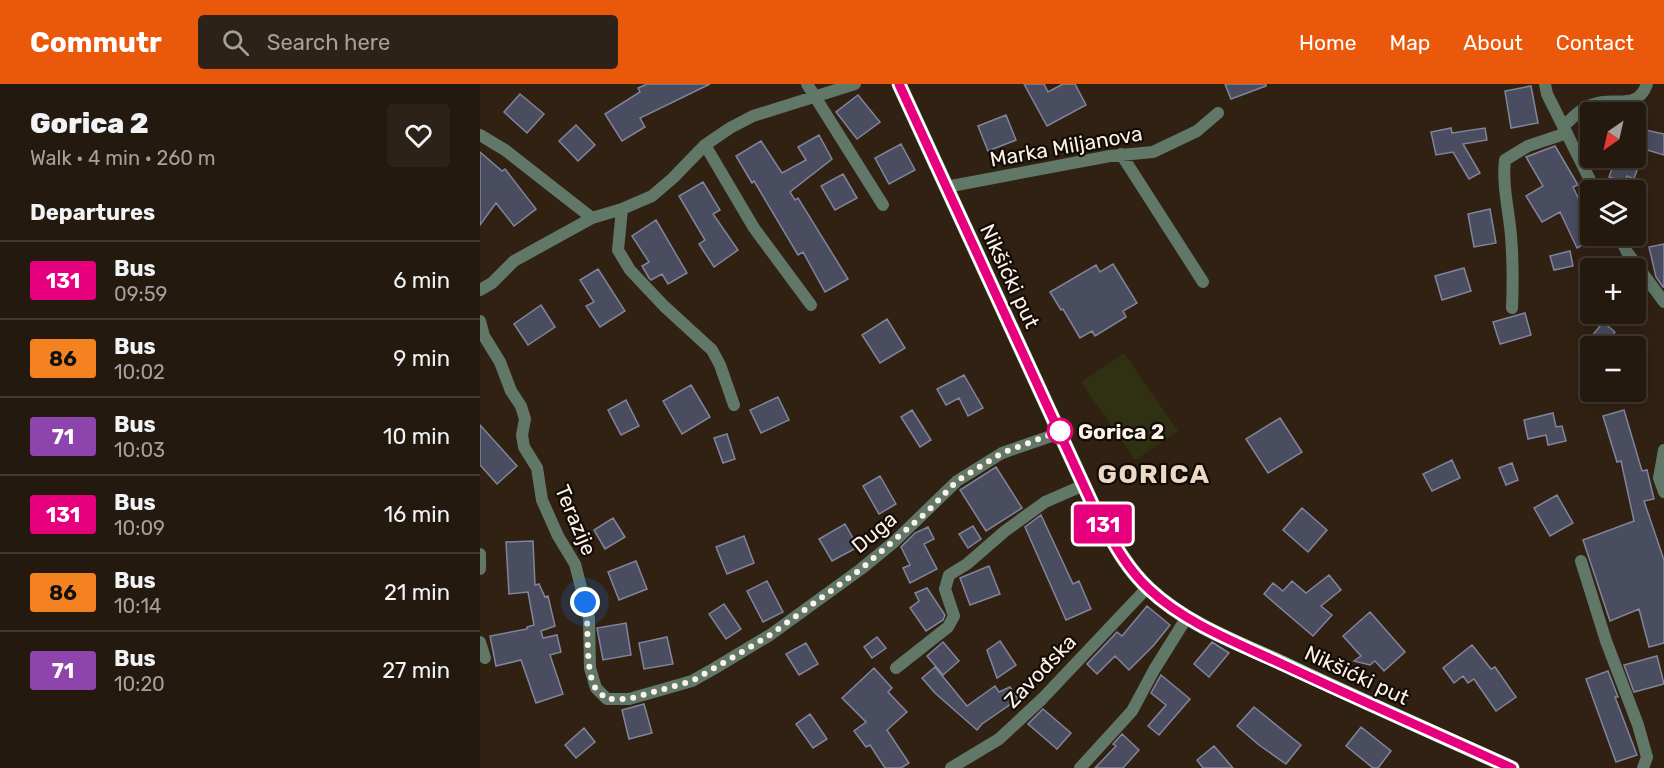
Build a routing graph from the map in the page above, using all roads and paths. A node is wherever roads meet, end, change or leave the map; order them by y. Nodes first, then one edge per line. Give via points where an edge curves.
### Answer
1 (807, 84) edge
2 (855, 84) edge
3 (900, 84) edge
4 (1545, 84) edge
5 (1647, 84) edge
6 (815, 98) junction
7 (1218, 113) dead end
8 (1565, 130) junction
9 (480, 135) edge
10 (705, 145) junction
11 (1121, 154) junction
12 (1590, 180) edge
13 (946, 187) junction
14 (883, 205) dead end
15 (622, 209) junction
16 (592, 218) junction
17 (1625, 246) edge
18 (1203, 282) dead end
19 (480, 290) edge
20 (1664, 302) edge
21 (811, 305) dead end
22 (1512, 308) dead end
23 (480, 321) edge
24 (734, 405) dead end
25 (1060, 432) junction
26 (1664, 450) edge
27 (1084, 485) junction
28 (1664, 492) edge
29 (480, 554) edge
30 (1581, 561) dead end
31 (480, 569) edge
32 (1147, 588) junction
33 (1187, 617) junction
34 (480, 642) edge
35 (486, 658) dead end
36 (715, 668) joint
37 (896, 668) dead end
38 (951, 768) edge
39 (1080, 768) edge
40 (1512, 768) edge
41 (1643, 768) edge

1 - 6 street
2 - 6 street
3 - 13 main road, Nikšićki put
4 - 8 street via 1546,94
5 - 8 street via 1634,101 1597,102 1581,109
6 - 10 street via 753,116
6 - 14 street
7 - 11 street, Marka Miljanova via 1197,130 1153,152
8 - 12 street
8 - 22 street via 1505,160 1503,179 1514,271
9 - 16 street
10 - 15 street via 652,196
10 - 21 street via 754,228
11 - 13 street, Marka Miljanova
11 - 18 street
13 - 25 main road, Nikšićki put
15 - 16 street
15 - 24 street via 618,250 630,270 711,350
16 - 19 street via 514,261
17 - 20 street
23 - 36 street, Terazije via 523,413 524,447 537,468 542,500 575,564 589,618 590,668 596,688 607,699 629,699 692,681
25 - 27 main road, Nikšićki put
25 - 36 street, Duga via 1002,453 957,481 861,569 770,635
26 - 28 street via 1659,478
27 - 32 main road, Nikšićki put via 1121,556
27 - 37 street via 1045,502 949,575 945,589 954,616 951,622
29 - 31 street
30 - 41 street via 1638,725 1647,758
32 - 33 main road, Nikšićki put
32 - 38 street, Zavođska via 999,740
33 - 39 street via 1132,711
33 - 40 main road, Nikšićki put
34 - 35 street

